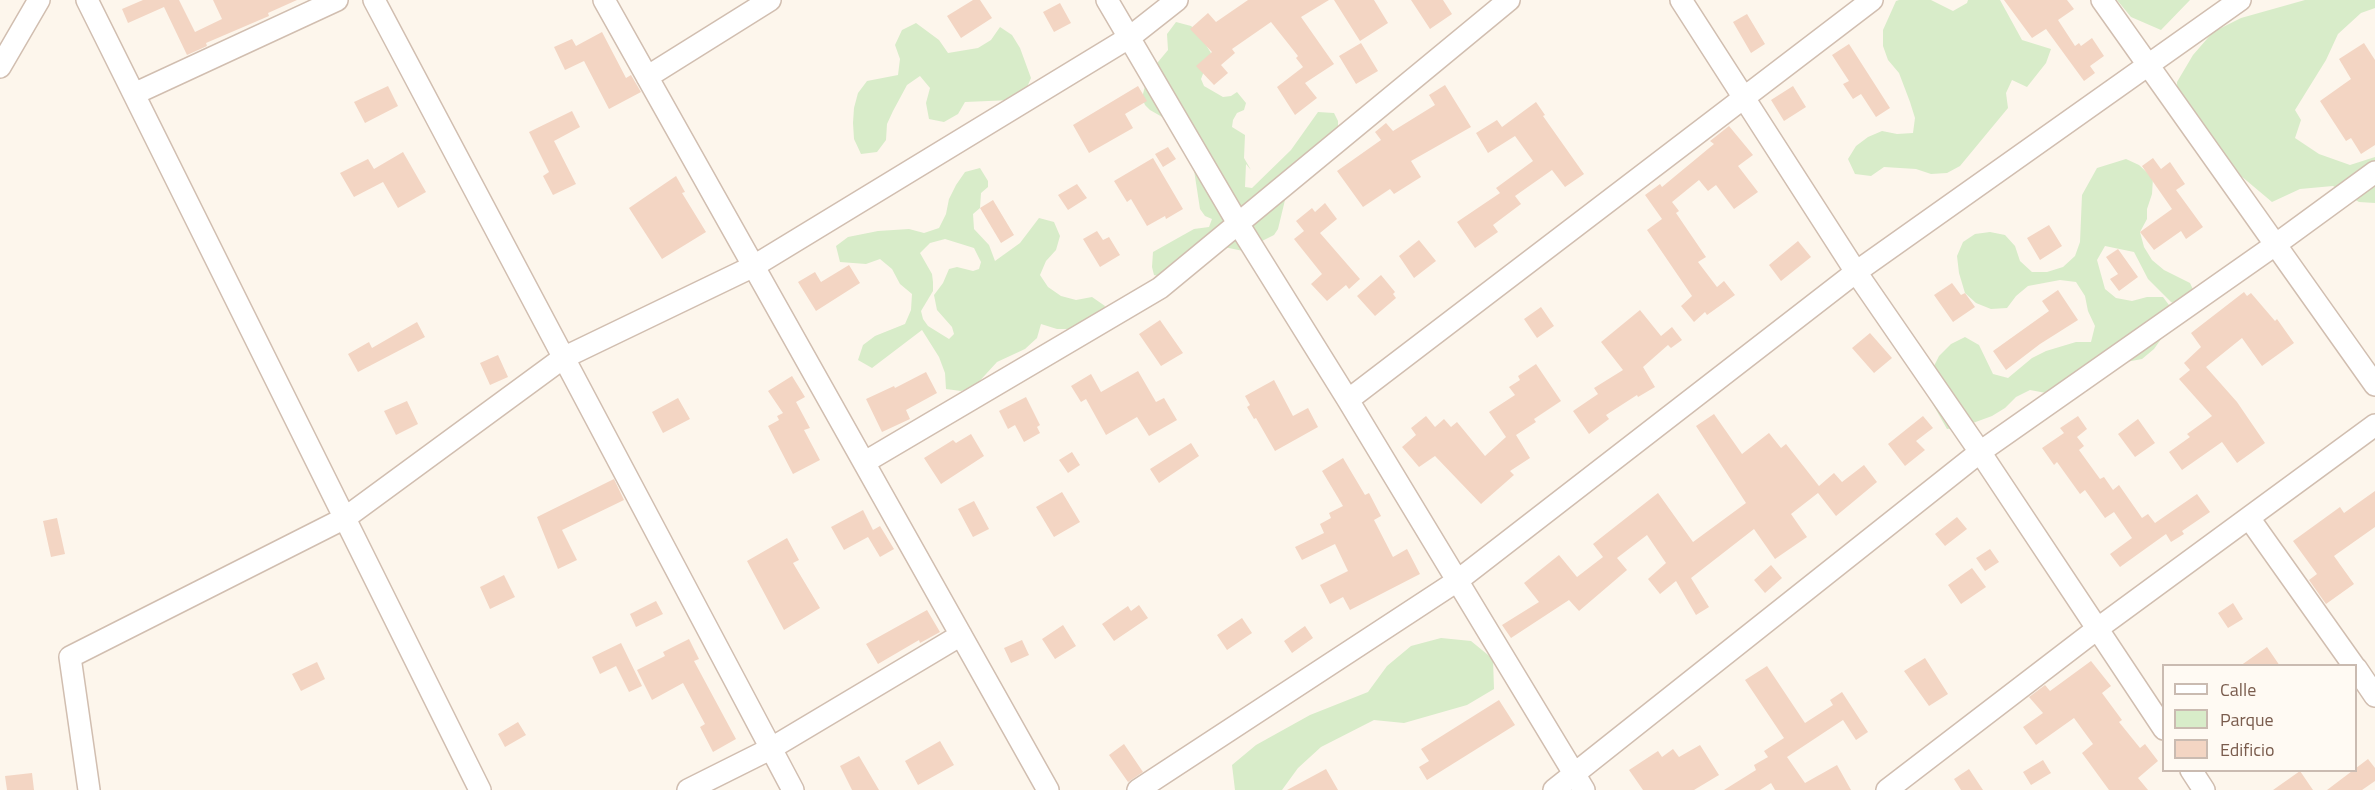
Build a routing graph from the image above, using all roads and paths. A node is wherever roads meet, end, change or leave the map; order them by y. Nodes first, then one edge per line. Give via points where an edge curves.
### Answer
1 (39, 0) edge
2 (87, 0) edge
3 (337, 0) edge
4 (374, 0) edge
5 (604, 0) edge
6 (770, 0) edge
7 (1107, 0) edge
8 (1177, 0) edge
9 (1509, 0) edge
10 (1681, 0) edge
11 (1872, 0) edge
12 (2102, 0) edge
13 (2240, 0) edge
14 (1130, 37) junction
15 (2147, 64) junction
16 (0, 65) edge
17 (647, 76) junction
18 (134, 94) junction
19 (1743, 96) junction
20 (2375, 172) edge
21 (1239, 225) junction
22 (2275, 245) junction
23 (754, 266) junction
24 (1856, 272) junction
25 (563, 358) junction
26 (2375, 385) edge
27 (1348, 400) junction
28 (2375, 425) edge
29 (1980, 452) junction
30 (865, 462) junction
31 (345, 518) junction
32 (2249, 518) junction
33 (1457, 581) junction
34 (2097, 629) junction
35 (961, 636) junction
36 (2353, 664) edge
37 (2357, 670) edge
38 (2374, 693) edge
39 (2162, 727) edge
40 (770, 749) junction
41 (2192, 772) edge
42 (1580, 782) edge
43 (89, 790) edge
44 (480, 790) edge
45 (688, 790) edge
46 (793, 790) edge
47 (1048, 790) edge
48 (1138, 790) edge
49 (1554, 790) edge
50 (1887, 790) edge
51 (2204, 790) edge

1 - 16 street
2 - 18 street
3 - 18 street
4 - 25 street
5 - 17 street
6 - 17 street
7 - 14 street
8 - 14 street
9 - 21 street
10 - 19 street
11 - 19 street
12 - 15 street
13 - 15 street
14 - 21 street
14 - 23 street
15 - 22 street
15 - 24 street
17 - 23 street
18 - 31 street
19 - 24 street
19 - 27 street
20 - 22 street
21 - 27 street
21 - 30 street via 1160,288
22 - 26 street
22 - 29 street
23 - 25 street
23 - 30 street
24 - 29 street
24 - 33 street
25 - 31 street
25 - 40 street
27 - 33 street
28 - 32 street
29 - 34 street
29 - 42 street
30 - 35 street
31 - 43 street via 70,657
31 - 44 street
32 - 34 street
32 - 36 street
33 - 42 street
33 - 48 street
34 - 39 street
34 - 50 street
35 - 40 street
35 - 47 street
37 - 38 street
40 - 45 street
40 - 46 street
41 - 51 street
42 - 49 street

